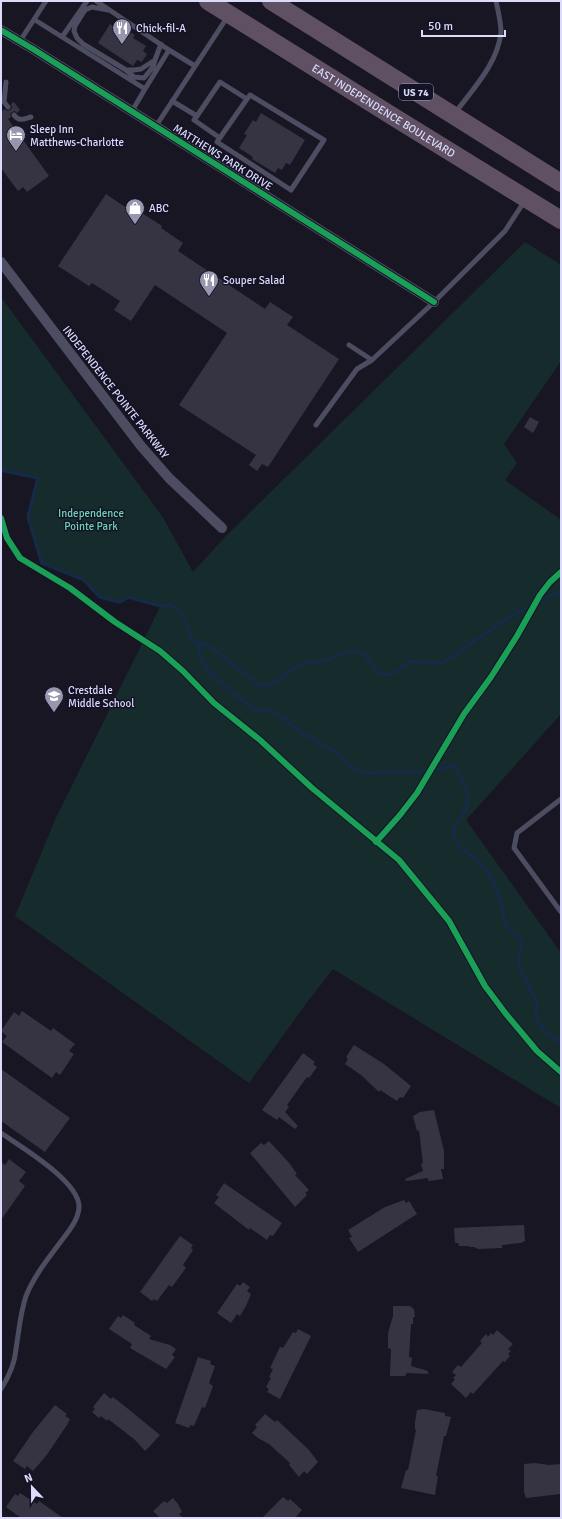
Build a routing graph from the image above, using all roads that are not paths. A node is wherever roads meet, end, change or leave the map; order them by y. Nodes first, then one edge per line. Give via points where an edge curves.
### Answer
1 (46, 1) edge
2 (87, 1) edge
3 (96, 1) edge
4 (208, 1) edge
5 (271, 1) edge
6 (496, 1) edge
7 (110, 10) junction
8 (229, 14) junction
9 (35, 20) junction
10 (1, 30) edge
11 (62, 37) junction
12 (20, 41) junction
13 (161, 44) junction
14 (170, 50) junction
15 (155, 60) junction
16 (195, 66) junction
17 (126, 70) junction
18 (6, 82) dead end
19 (145, 89) junction
20 (247, 99) junction
21 (172, 101) junction
22 (8, 107) dead end
23 (132, 111) junction
24 (14, 115) dead end
25 (453, 115) junction
26 (197, 116) junction
27 (31, 117) dead end
28 (156, 126) junction
29 (220, 138) junction
30 (561, 183) edge
31 (526, 198) junction
32 (561, 220) edge
33 (1, 262) edge
34 (434, 302) junction
35 (349, 346) dead end
36 (372, 360) junction
37 (316, 425) dead end
38 (222, 528) dead end
39 (561, 799) edge
40 (561, 912) edge
41 (1, 1133) edge
42 (1, 1389) edge

1 - 9 lane
2 - 11 lane
3 - 7 lane
4 - 8 highway, EAST INDEPENDENCE BOULEVARD
5 - 25 highway, US 74
6 - 25 lane via 501,30 499,44 482,76
7 - 13 lane
7 - 17 lane via 92,7 85,10 74,31 83,44
8 - 16 lane
8 - 31 highway, EAST INDEPENDENCE BOULEVARD
9 - 11 lane
9 - 12 lane
10 - 12 street, MATTHEWS PARK DRIVE
11 - 19 lane
12 - 23 street, MATTHEWS PARK DRIVE
13 - 14 lane
13 - 15 lane
14 - 16 lane
14 - 19 lane
15 - 17 lane via 141,69
15 - 17 lane via 154,67 144,78 134,77
16 - 21 lane
18 - 22 lane via 4,102
19 - 23 lane
20 - 26 lane via 220,82
20 - 29 lane
20 - 29 lane via 250,95 324,140 291,190 217,142
21 - 26 lane
21 - 28 lane
23 - 28 street, MATTHEWS PARK DRIVE
24 - 27 lane via 21,120
25 - 30 highway, US 74
26 - 29 lane via 194,120
28 - 34 street, MATTHEWS PARK DRIVE
31 - 32 highway, EAST INDEPENDENCE BOULEVARD
31 - 34 lane via 505,231
33 - 38 street, INDEPENDENCE POINTE PARKWAY via 141,446 169,478
34 - 36 lane
35 - 36 lane
36 - 37 lane via 357,369
39 - 40 lane via 517,833 514,848
41 - 42 lane via 67,1182 74,1190 79,1208 77,1217 47,1260 27,1295 18,1330 16,1351

